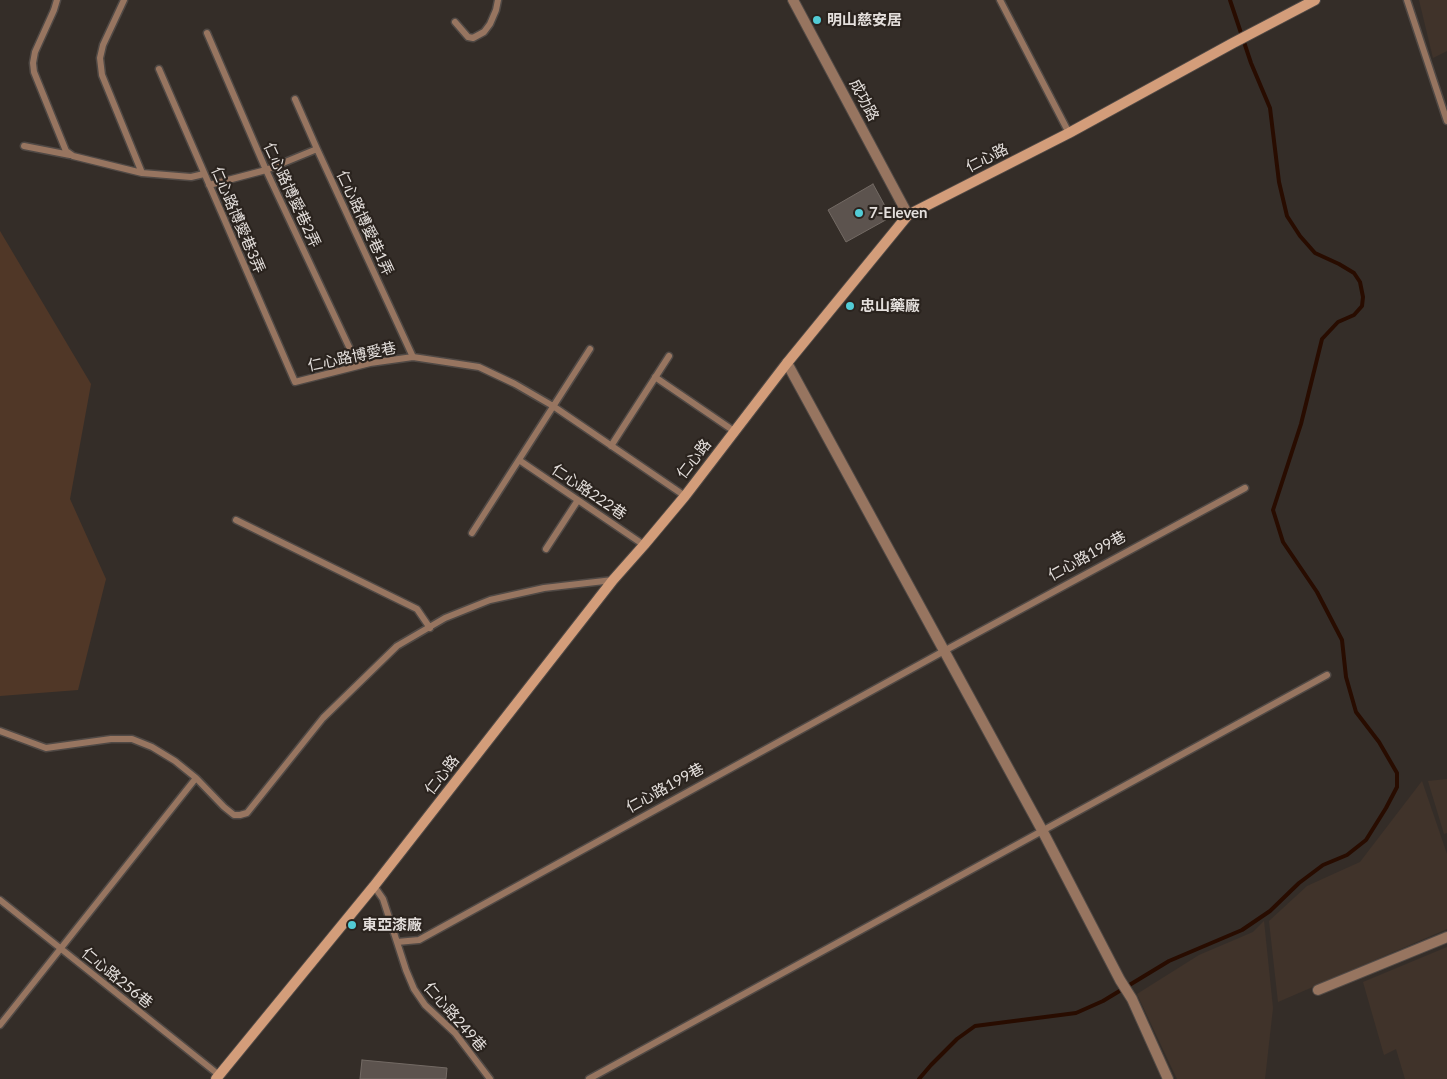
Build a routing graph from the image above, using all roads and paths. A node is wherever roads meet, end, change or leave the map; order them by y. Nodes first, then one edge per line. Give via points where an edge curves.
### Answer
1 (57, 0) edge
2 (124, 0) edge
3 (498, 0) edge
4 (793, 0) edge
5 (1000, 0) edge
6 (1315, 0) edge
7 (1407, 0) edge
8 (455, 22) dead end
9 (207, 33) dead end
10 (159, 69) dead end
11 (295, 99) dead end
12 (1447, 121) edge
13 (1069, 133) junction
14 (24, 146) dead end
15 (317, 149) junction
16 (73, 156) junction
17 (266, 170) junction
18 (142, 173) junction
19 (204, 174) junction
20 (210, 185) junction
21 (908, 215) junction
22 (590, 349) dead end
23 (669, 356) dead end
24 (414, 357) junction
25 (787, 363) junction
26 (358, 366) junction
27 (655, 377) junction
28 (295, 382) joint
29 (553, 406) junction
30 (734, 431) junction
31 (611, 446) junction
32 (519, 460) junction
33 (1245, 488) dead end
34 (685, 496) junction
35 (578, 500) junction
36 (236, 520) dead end
37 (472, 533) dead end
38 (644, 545) junction
39 (546, 549) dead end
40 (613, 580) junction
41 (430, 628) junction
42 (944, 651) junction
43 (1327, 675) dead end
44 (0, 731) edge
45 (196, 778) junction
46 (1042, 830) junction
47 (374, 886) junction
48 (0, 900) edge
49 (1447, 937) edge
50 (397, 942) junction
51 (61, 948) junction
52 (1318, 990) dead end
53 (0, 1025) edge
54 (217, 1077) edge
55 (490, 1079) edge
56 (589, 1079) edge
57 (1168, 1079) edge

1 - 16 lane via 33,63 37,81 66,151
2 - 18 lane via 100,58 102,75
3 - 8 lane via 490,24 473,38 468,37
4 - 21 street, 成功路
5 - 13 lane
6 - 13 street, 仁心路
7 - 12 lane
9 - 17 lane, 仁心路博愛巷2弄
10 - 19 lane, 仁心路博愛巷3弄
11 - 15 lane, 仁心路博愛巷1弄
13 - 21 street, 仁心路
14 - 16 lane
15 - 17 lane
15 - 24 lane, 仁心路博愛巷1弄
16 - 18 lane
17 - 20 lane
17 - 26 lane, 仁心路博愛巷2弄
18 - 19 lane via 191,177
19 - 20 lane, 仁心路博愛巷3弄
20 - 28 lane, 仁心路博愛巷3弄
21 - 25 street, 仁心路
22 - 29 lane
23 - 27 lane
24 - 26 lane, 仁心路博愛巷
24 - 29 lane, 仁心路博愛巷 via 479,367
25 - 30 street, 仁心路
25 - 42 street
26 - 28 lane, 仁心路博愛巷
27 - 30 lane
27 - 31 lane
29 - 31 lane, 仁心路博愛巷
29 - 32 lane
30 - 34 street, 仁心路
31 - 34 lane, 仁心路博愛巷
32 - 35 lane, 仁心路222巷
32 - 37 lane
33 - 42 lane, 仁心路199巷
34 - 38 street, 仁心路
35 - 38 lane, 仁心路222巷
35 - 39 lane
36 - 41 lane via 417,608
38 - 40 street, 仁心路
40 - 41 lane via 544,588 490,600 444,618
40 - 47 street, 仁心路
41 - 45 lane via 397,646 324,718 247,813 234,815
42 - 46 street
42 - 50 lane, 仁心路199巷 via 420,940
43 - 46 lane
44 - 45 lane via 46,748 132,739 175,760
45 - 51 lane
46 - 56 lane
46 - 57 street via 1129,995
47 - 50 lane, 仁心路249巷 via 383,899
47 - 54 street, 仁心路
48 - 51 lane, 仁心路256巷
49 - 52 street
50 - 55 lane, 仁心路249巷 via 419,997 455,1033
51 - 53 lane
51 - 54 lane, 仁心路256巷

